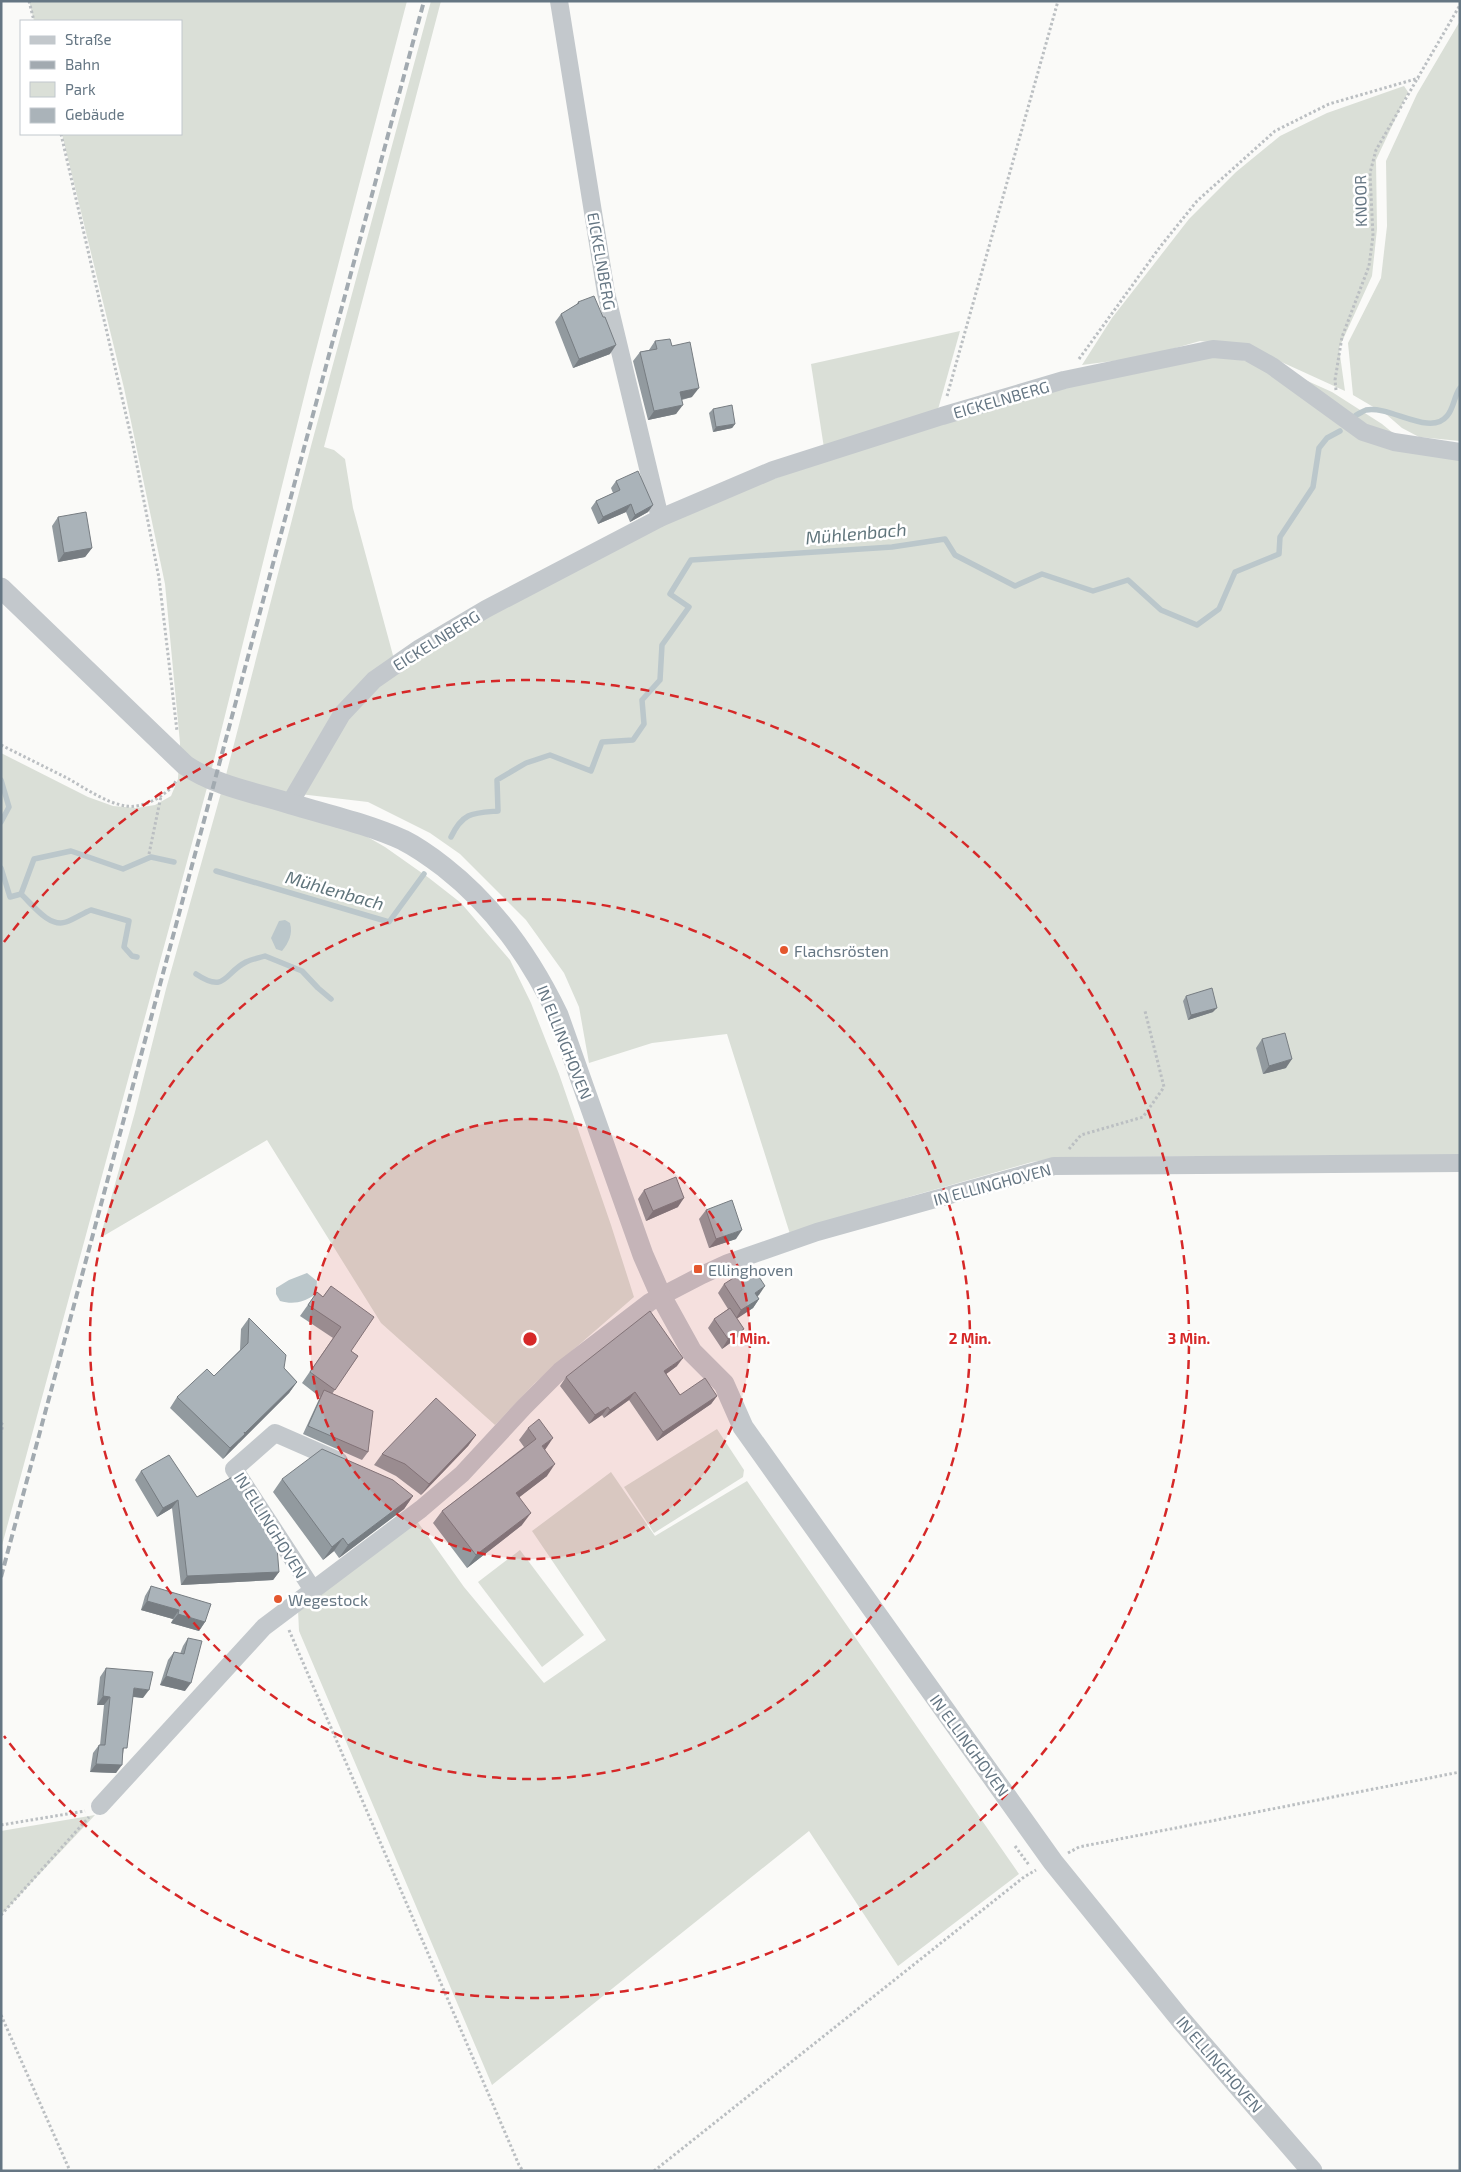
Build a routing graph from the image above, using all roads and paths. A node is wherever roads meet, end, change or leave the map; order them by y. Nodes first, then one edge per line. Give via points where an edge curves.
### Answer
1 (30, 1) edge
2 (559, 1) edge
3 (1058, 1) edge
4 (1460, 5) edge
5 (34, 20) edge
6 (1419, 78) junction
7 (61, 135) edge
8 (1064, 380) junction
9 (1338, 413) junction
10 (942, 416) junction
11 (1460, 452) edge
12 (660, 518) junction
13 (1, 588) edge
14 (1, 745) edge
15 (179, 759) junction
16 (161, 795) junction
17 (290, 803) junction
18 (149, 854) dead end
19 (1145, 1011) dead end
20 (1460, 1164) edge
21 (1054, 1166) junction
22 (662, 1296) junction
23 (1, 1423) edge
24 (1, 1432) edge
25 (355, 1468) edge
26 (406, 1496) edge
27 (421, 1509) junction
28 (313, 1590) junction
29 (282, 1613) junction
30 (1460, 1772) edge
31 (100, 1806) junction
32 (1, 1825) edge
33 (1053, 1862) junction
34 (1024, 1877) dead end
35 (1, 1915) edge
36 (1, 2015) edge
37 (70, 2171) edge
38 (523, 2171) edge
39 (654, 2171) edge
40 (1312, 2171) edge

1 - 5 path
2 - 12 street, EICKELNBERG via 606,293
3 - 10 path
4 - 6 path, KNOOR
6 - 8 path via 1330,104 1275,131 1198,201 1160,247
6 - 9 path, KNOOR via 1376,150 1370,173 1372,243 1369,266 1342,337 1335,380
7 - 15 path via 133,445 159,578
8 - 9 street, EICKELNBERG via 1213,349 1247,352
8 - 10 street, EICKELNBERG
9 - 11 street, EICKELNBERG via 1363,432 1394,442
10 - 12 street, EICKELNBERG via 773,470
12 - 17 street, EICKELNBERG via 486,609 374,680 342,714
13 - 15 street
14 - 16 path via 105,799 126,806 138,806
15 - 16 path via 172,787
15 - 17 street via 196,773
16 - 18 path
17 - 22 street, IN ELLINGHOVEN via 403,840 432,857 463,882 501,921 542,981 558,1015 643,1255
19 - 21 path via 1164,1087 1143,1117 1081,1135
20 - 21 street, IN ELLINGHOVEN
21 - 22 street, IN ELLINGHOVEN via 808,1235 728,1263
22 - 27 street, IN ELLINGHOVEN via 560,1371 462,1474
22 - 33 street, IN ELLINGHOVEN via 692,1352 724,1384 743,1427
23 - 24 path
25 - 28 street, IN ELLINGHOVEN via 275,1433 234,1469
26 - 27 street
27 - 28 street, IN ELLINGHOVEN
28 - 29 street, IN ELLINGHOVEN
29 - 31 street, IN ELLINGHOVEN via 264,1627
29 - 38 path
30 - 33 path via 1079,1847
31 - 32 path
31 - 35 path
33 - 40 street, IN ELLINGHOVEN via 1181,2020
34 - 39 path
36 - 37 path

